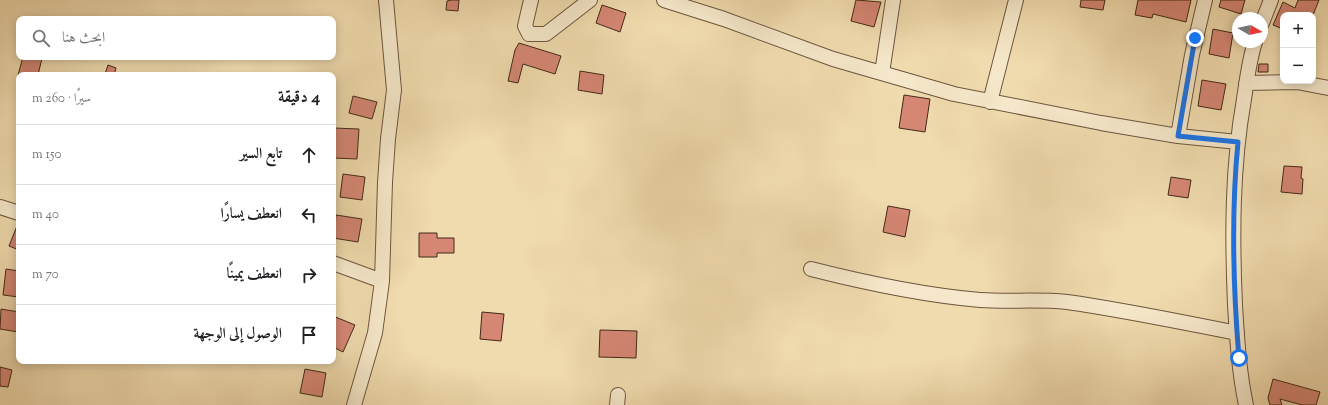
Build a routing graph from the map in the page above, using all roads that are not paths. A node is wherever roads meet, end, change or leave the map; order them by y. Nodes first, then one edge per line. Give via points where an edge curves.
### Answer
1 (386, 0) edge
2 (531, 0) edge
3 (590, 0) edge
4 (664, 0) edge
5 (893, 0) edge
6 (1016, 0) edge
7 (1205, 0) edge
8 (1271, 0) edge
9 (1266, 12) edge
10 (1253, 48) edge
11 (882, 73) junction
12 (1246, 83) junction
13 (1328, 88) edge
14 (990, 102) junction
15 (1178, 136) junction
16 (1238, 142) junction
17 (0, 207) edge
18 (16, 212) edge
19 (336, 264) edge
20 (811, 269) dead end
21 (382, 281) junction
22 (1237, 333) junction
23 (354, 405) edge
24 (1246, 405) edge

1 - 21 street via 394,90 385,182
2 - 3 street via 524,26 529,34 536,36 546,34
4 - 11 street via 833,59
5 - 11 street
6 - 14 street
7 - 15 street via 1192,55
8 - 9 street
10 - 12 street
11 - 14 street
12 - 13 street via 1297,82
12 - 16 street
14 - 15 street
15 - 16 street
16 - 22 street via 1233,203
17 - 18 street
19 - 21 street
20 - 22 street via 882,286 946,296 982,300 1068,302
21 - 23 street via 375,333
22 - 24 street

